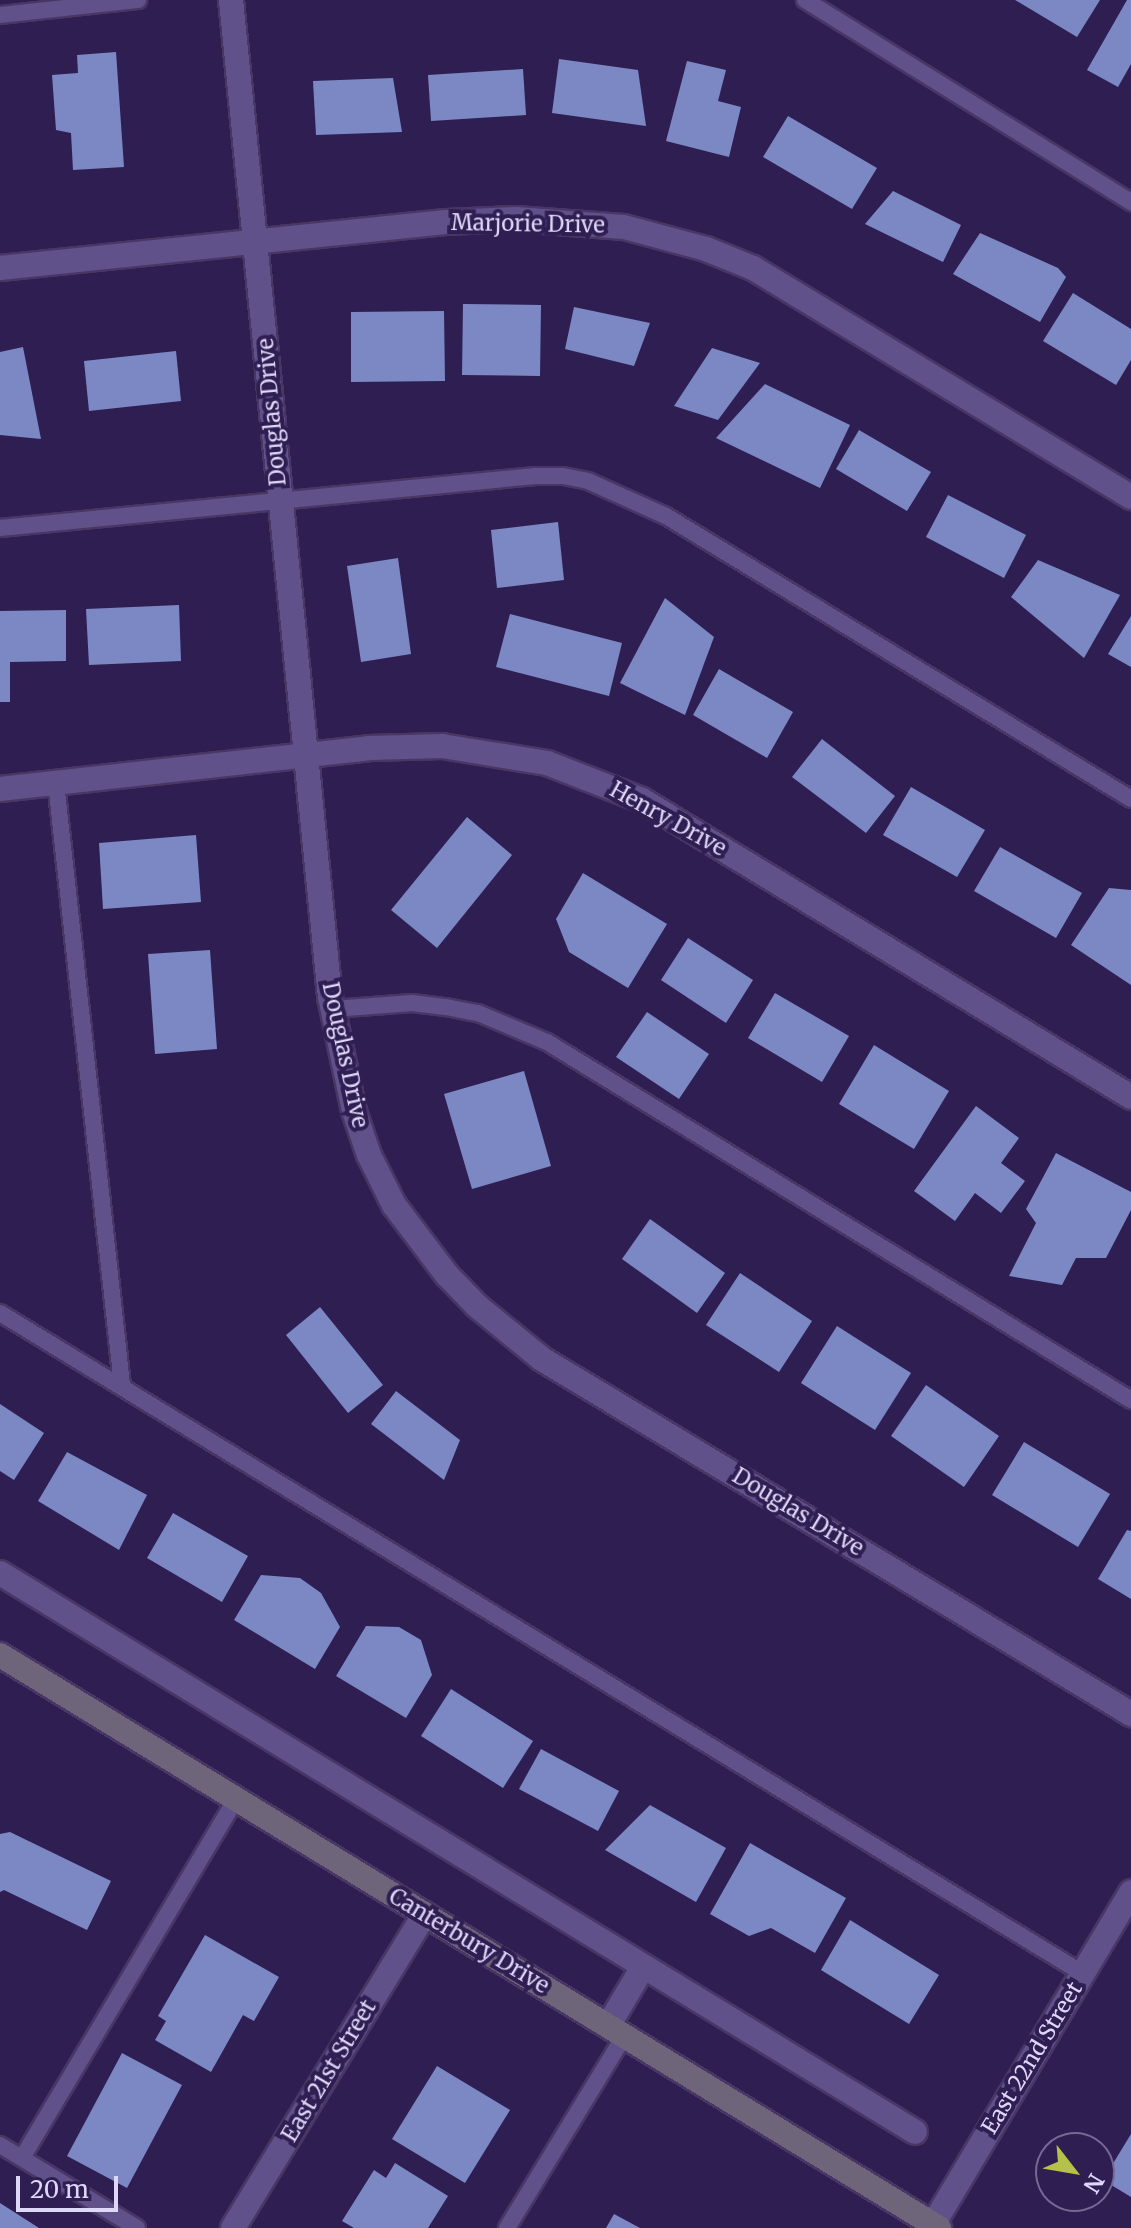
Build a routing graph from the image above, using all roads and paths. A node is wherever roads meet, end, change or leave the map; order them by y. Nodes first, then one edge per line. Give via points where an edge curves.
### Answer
1 (138, 0) edge
2 (231, 0) edge
3 (805, 0) edge
4 (0, 15) edge
5 (1131, 202) edge
6 (255, 239) junction
7 (0, 268) edge
8 (1131, 497) edge
9 (280, 499) junction
10 (0, 528) edge
11 (306, 754) junction
12 (56, 783) junction
13 (0, 789) edge
14 (1131, 799) edge
15 (333, 1009) junction
16 (1131, 1097) edge
17 (0, 1313) edge
18 (122, 1385) junction
19 (1131, 1400) edge
20 (0, 1573) edge
21 (0, 1655) edge
22 (1131, 1714) edge
23 (236, 1799) junction
24 (1131, 1892) edge
25 (425, 1914) junction
26 (643, 1967) junction
27 (1082, 1973) junction
28 (616, 2031) junction
29 (915, 2132) dead end
30 (0, 2145) edge
31 (22, 2158) junction
32 (934, 2227) edge
33 (137, 2228) edge
34 (233, 2228) edge
35 (507, 2228) edge

1 - 4 lane
2 - 6 street, Douglas Drive
3 - 5 lane
6 - 7 street, Marjorie Drive
6 - 8 street, Marjorie Drive via 516,219 587,222 661,235 753,268
6 - 9 street, Douglas Drive
9 - 10 lane
9 - 11 street, Douglas Drive
9 - 14 lane via 535,476 563,476 609,488 666,516
11 - 12 street, Henry Drive
11 - 15 street, Douglas Drive
11 - 16 street, Henry Drive via 442,746 524,757 611,786
12 - 13 street, Henry Drive
12 - 18 lane
15 - 19 lane via 412,1003 446,1007 478,1013 547,1042
15 - 22 street, Douglas Drive via 354,1111 379,1176 410,1230 477,1306 578,1382
17 - 18 lane
18 - 27 lane
20 - 26 street
21 - 23 main road, Canterbury Drive
23 - 25 main road, Canterbury Drive
23 - 31 lane
24 - 27 street, East 22nd Street
25 - 28 main road, Canterbury Drive
25 - 34 street, East 21st Street
26 - 28 street
26 - 29 street
27 - 32 street, East 22nd Street
28 - 32 main road, Canterbury Drive
28 - 35 lane
30 - 31 lane
31 - 33 lane

